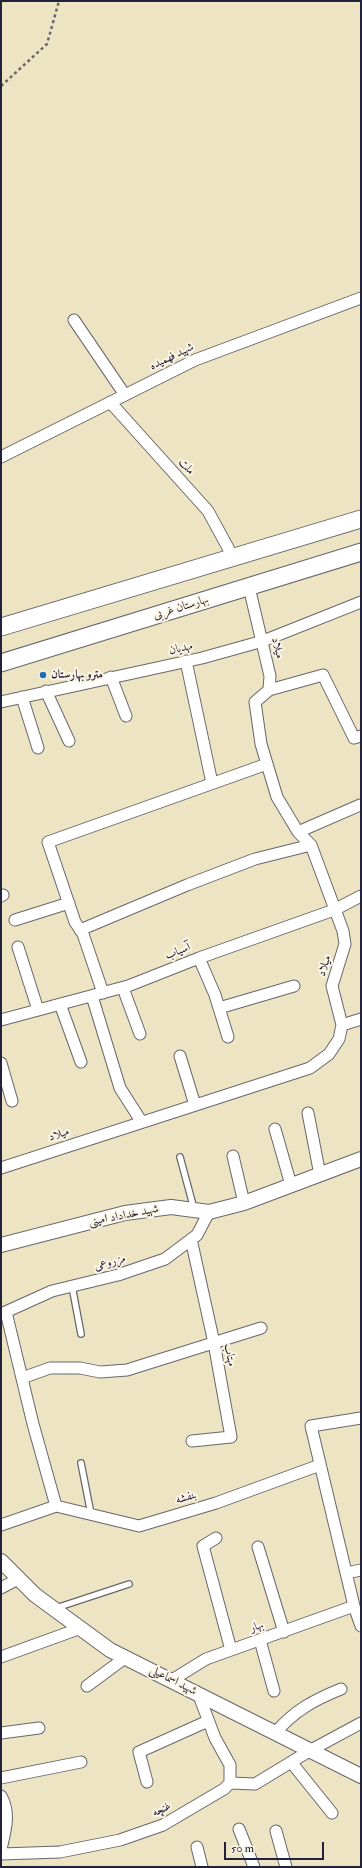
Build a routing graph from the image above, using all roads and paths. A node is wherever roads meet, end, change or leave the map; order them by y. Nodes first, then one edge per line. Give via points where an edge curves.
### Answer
1 (59, 1) edge
2 (1, 86) edge
3 (361, 298) edge
4 (74, 320) dead end
5 (125, 395) junction
6 (110, 402) junction
7 (1, 457) edge
8 (361, 519) edge
9 (361, 552) edge
10 (233, 557) junction
11 (249, 587) junction
12 (361, 602) edge
13 (1, 627) edge
14 (262, 641) junction
15 (186, 661) junction
16 (1, 663) edge
17 (111, 677) junction
18 (269, 690) junction
19 (46, 692) junction
20 (22, 697) junction
21 (1, 702) edge
22 (126, 716) dead end
23 (361, 736) edge
24 (68, 741) dead end
25 (38, 748) dead end
26 (267, 764) junction
27 (212, 783) junction
28 (360, 805) dead end
29 (298, 832) junction
30 (311, 845) junction
31 (361, 896) edge
32 (68, 903) junction
33 (334, 910) junction
34 (15, 920) dead end
35 (80, 930) junction
36 (18, 947) dead end
37 (200, 958) junction
38 (294, 986) dead end
39 (123, 988) junction
40 (103, 993) junction
41 (92, 996) junction
42 (60, 1004) junction
43 (219, 1008) junction
44 (38, 1010) junction
45 (361, 1019) edge
46 (1, 1020) edge
47 (342, 1025) junction
48 (140, 1034) dead end
49 (228, 1037) dead end
50 (180, 1056) dead end
51 (81, 1062) dead end
52 (1, 1063) edge
53 (12, 1101) dead end
54 (195, 1105) junction
55 (308, 1114) dead end
56 (141, 1122) junction
57 (275, 1129) dead end
58 (233, 1156) dead end
59 (180, 1157) dead end
60 (361, 1159) edge
61 (1, 1168) edge
62 (320, 1174) junction
63 (291, 1185) junction
64 (244, 1203) junction
65 (194, 1210) junction
66 (209, 1212) junction
67 (191, 1239) junction
68 (1, 1245) edge
69 (72, 1286) junction
70 (4, 1313) edge
71 (261, 1328) dead end
72 (80, 1334) dead end
73 (214, 1343) junction
74 (22, 1378) junction
75 (361, 1418) edge
76 (192, 1441) dead end
77 (81, 1463) dead end
78 (320, 1465) junction
79 (56, 1506) junction
80 (91, 1514) junction
81 (1, 1525) edge
82 (216, 1538) dead end
83 (258, 1547) dead end
84 (1, 1562) edge
85 (361, 1570) edge
86 (346, 1573) junction
87 (18, 1579) junction
88 (129, 1584) dead end
89 (1, 1588) edge
90 (354, 1606) junction
91 (54, 1609) junction
92 (361, 1626) edge
93 (80, 1628) junction
94 (284, 1632) junction
95 (260, 1640) junction
96 (231, 1650) junction
97 (1, 1657) edge
98 (126, 1657) junction
99 (172, 1680) junction
100 (87, 1686) dead end
101 (341, 1689) dead end
102 (274, 1691) dead end
103 (198, 1693) junction
104 (208, 1721) junction
105 (361, 1723) edge
106 (39, 1728) dead end
107 (1, 1733) edge
108 (275, 1733) junction
109 (311, 1750) junction
110 (81, 1762) dead end
111 (291, 1762) junction
112 (361, 1776) edge
113 (1, 1778) edge
114 (147, 1782) dead end
115 (230, 1783) junction
116 (1, 1796) edge
117 (332, 1813) dead end
118 (239, 1829) dead end
119 (276, 1831) dead end
120 (197, 1847) dead end
121 (1, 1849) edge
122 (1, 1854) edge
123 (202, 1867) edge
124 (254, 1867) edge
125 (286, 1867) edge

1 - 2 path via 47,44
3 - 5 street, شهید فهمیده via 195,360
4 - 5 street
5 - 6 street, شهید فهمیده
6 - 7 street, شهید فهمیده
6 - 10 street, ملت via 208,511
8 - 10 main road
9 - 11 main road, بهارستان غربی
10 - 13 main road
11 - 14 street, میلاد
11 - 16 main road, بهارستان غربی
12 - 14 street, مهدیان
14 - 15 street, مهدیان
14 - 18 street, میلاد via 270,676
15 - 17 street, مهدیان
15 - 27 street
17 - 19 street, مهدیان
17 - 22 street
18 - 23 street via 322,675 354,738
18 - 26 street, میلاد via 255,702 261,744
19 - 20 street, مهدیان
19 - 24 street
20 - 21 street, مهدیان
20 - 25 street
26 - 27 street
26 - 29 street, میلاد via 277,797
27 - 32 street via 48,842
28 - 29 street
29 - 30 street, میلاد
30 - 33 street, میلاد
30 - 35 street via 255,859 187,884
31 - 33 street, آسیاب
32 - 34 street
32 - 35 street
33 - 37 street, آسیاب
33 - 47 street, میلاد via 343,931 345,944 332,986
35 - 40 street
36 - 44 street
37 - 39 street, آسیاب
37 - 43 street
38 - 43 street
39 - 40 street, آسیاب
39 - 48 street
40 - 41 street, آسیاب
41 - 42 street, آسیاب
41 - 56 street via 120,1088
42 - 44 street, آسیاب
42 - 51 street
43 - 49 street
44 - 46 street, آسیاب
45 - 47 street
47 - 54 street, میلاد via 339,1039 329,1054 310,1068
50 - 54 street
52 - 53 street
54 - 56 street, میلاد
55 - 62 street
56 - 61 street, میلاد
57 - 63 street
58 - 64 street
59 - 65 lane
60 - 62 street, شهید خداداد امینی
62 - 63 street, شهید خداداد امینی
63 - 64 street, شهید خداداد امینی
64 - 66 street, شهید خداداد امینی
65 - 66 street, شهید خداداد امینی
65 - 68 street, شهید خداداد امینی via 171,1207 125,1213
66 - 67 street, مزروعی via 197,1235
67 - 69 street, مزروعی via 165,1259 118,1275
67 - 73 street, مهتاب
69 - 70 street, مزروعی via 52,1291
69 - 72 lane
70 - 74 street
71 - 73 street
73 - 74 street via 127,1370 100,1372 80,1368 50,1368
73 - 76 street, مهتاب via 231,1437
74 - 79 street
75 - 78 street via 311,1426
77 - 80 lane
78 - 80 street, بنفشه via 216,1503 139,1526
78 - 86 street
79 - 80 street, بنفشه
79 - 81 street
82 - 96 street via 203,1546
83 - 94 street
84 - 87 street, شهید اسماعیلی
85 - 86 street
86 - 90 street
87 - 89 street
87 - 91 street, شهید اسماعیلی
88 - 91 lane
90 - 92 street
90 - 94 street, بهار
91 - 93 street, شهید اسماعیلی
93 - 97 street
93 - 98 street, شهید اسماعیلی via 110,1650
94 - 95 street, بهار
95 - 96 street, بهار
95 - 102 street
96 - 99 street, بهار via 206,1659
98 - 99 street, شهید اسماعیلی
98 - 100 street
99 - 103 street, شهید اسماعیلی
101 - 108 street via 318,1699 290,1717
103 - 104 street
103 - 108 street, شهید اسماعیلی
104 - 114 street via 139,1752
104 - 115 street via 230,1764
105 - 109 street
106 - 107 street
108 - 109 street, شهید اسماعیلی
109 - 111 street
109 - 112 street, شهید اسماعیلی
110 - 113 street
111 - 115 street via 255,1784
111 - 117 street
115 - 122 street, غنچه via 212,1797 163,1825 120,1840 60,1852
116 - 121 street via 8,1817
118 - 124 street
119 - 125 street
120 - 123 street

